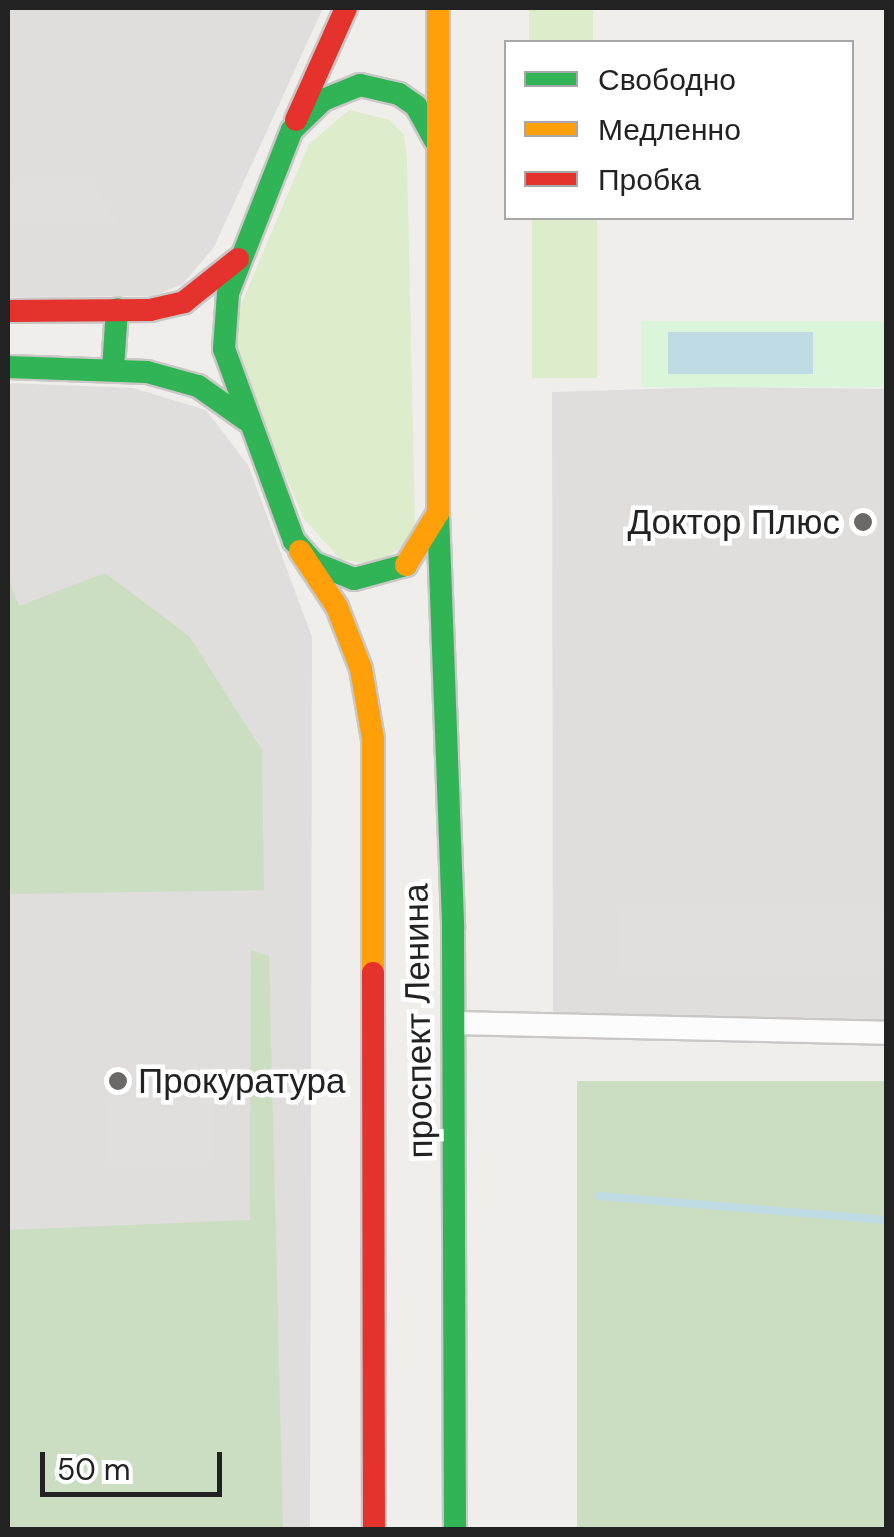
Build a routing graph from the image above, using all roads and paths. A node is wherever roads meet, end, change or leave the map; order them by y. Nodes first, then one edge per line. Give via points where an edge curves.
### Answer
1 (346, 8) edge
2 (438, 8) edge
3 (292, 130) junction
4 (436, 140) junction
5 (239, 258) junction
6 (117, 309) junction
7 (8, 311) edge
8 (8, 368) edge
9 (114, 369) junction
10 (247, 421) junction
11 (438, 513) junction
12 (294, 542) junction
13 (454, 1023) junction
14 (886, 1033) edge
15 (374, 1530) edge
16 (455, 1530) edge

1 - 3 main road
2 - 4 main road
3 - 4 main road via 323,100 360,85 399,94 416,106
3 - 5 main road, проспект Ленина
4 - 11 main road, проспект Ленина
5 - 6 main road via 184,302
5 - 10 main road, проспект Ленина via 224,349
6 - 7 main road
6 - 9 main road
8 - 9 main road
9 - 10 main road via 198,386
10 - 12 main road, проспект Ленина
11 - 12 main road via 408,564 373,578 334,574
11 - 13 main road, проспект Ленина
12 - 15 main road, проспект Ленина via 337,607 361,668 374,738
13 - 14 street
13 - 16 main road, проспект Ленина

